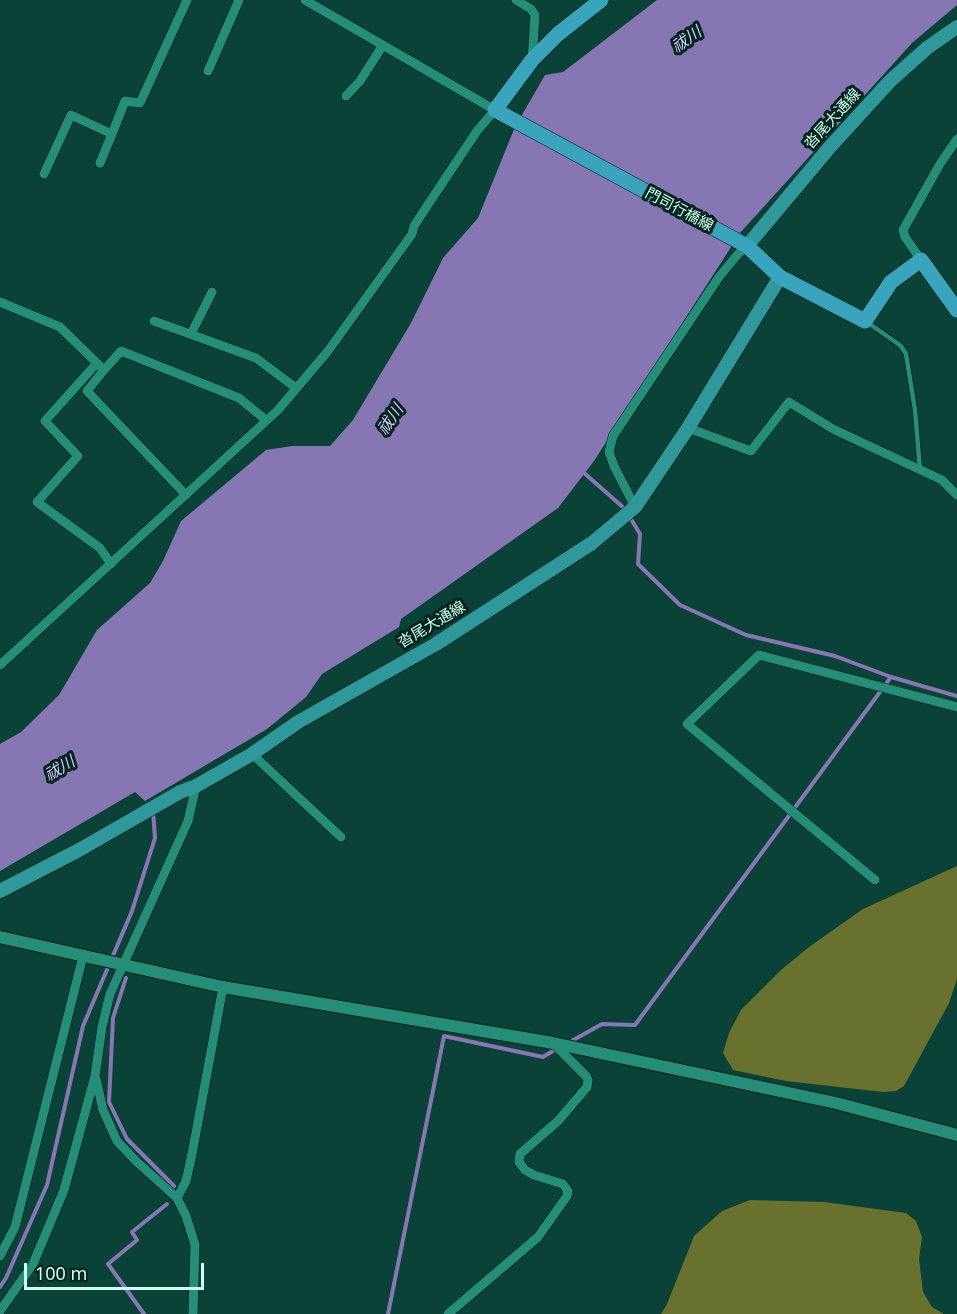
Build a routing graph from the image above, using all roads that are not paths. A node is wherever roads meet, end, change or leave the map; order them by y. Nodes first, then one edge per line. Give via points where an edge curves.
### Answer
1 (187, 0) edge
2 (239, 0) edge
3 (305, 0) edge
4 (516, 0) edge
5 (602, 0) edge
6 (957, 27) edge
7 (382, 45) junction
8 (532, 60) junction
9 (208, 71) dead end
10 (346, 96) dead end
11 (501, 113) junction
12 (112, 134) junction
13 (957, 139) edge
14 (100, 163) dead end
15 (44, 174) dead end
16 (744, 244) junction
17 (921, 260) junction
18 (780, 277) junction
19 (212, 292) dead end
20 (0, 302) edge
21 (957, 310) edge
22 (154, 321) dead end
23 (865, 321) junction
24 (191, 334) junction
25 (101, 367) junction
26 (296, 388) junction
27 (266, 420) junction
28 (688, 428) junction
29 (920, 470) junction
30 (186, 495) junction
31 (957, 495) edge
32 (635, 507) junction
33 (111, 564) junction
34 (0, 665) edge
35 (957, 707) edge
36 (252, 754) junction
37 (196, 786) junction
38 (340, 837) dead end
39 (875, 880) dead end
40 (0, 891) edge
41 (0, 937) edge
42 (85, 957) junction
43 (120, 964) junction
44 (223, 987) junction
45 (554, 1043) junction
46 (95, 1077) junction
47 (957, 1135) edge
48 (177, 1198) junction
49 (0, 1256) edge
50 (0, 1311) edge
51 (193, 1314) edge
52 (448, 1314) edge

1 - 12 street via 140,104 125,101
2 - 9 street
3 - 7 street
4 - 8 street via 535,15
5 - 8 main road
6 - 16 main road, 沓尾大通線 via 890,81
7 - 10 street
7 - 11 street
8 - 11 main road
11 - 16 main road, 門司行橋線
11 - 26 street via 477,131 412,234 328,351
12 - 14 street
12 - 15 street via 71,115
13 - 17 street via 903,230
16 - 18 main road, 門司行橋線
16 - 32 street via 613,436 609,452
17 - 21 main road
17 - 23 main road via 891,282
18 - 23 main road, 門司行橋線
18 - 28 main road, 沓尾大通線
19 - 24 street
20 - 25 street via 60,327
22 - 24 street
23 - 29 lane via 902,346 906,354
24 - 26 street via 256,358
25 - 27 street via 121,351 239,398
25 - 30 street via 87,392
25 - 33 street via 45,421 78,456 37,502 100,548
26 - 27 street
27 - 30 street
28 - 29 street via 751,451 789,402 833,429
28 - 32 main road, 沓尾大通線
29 - 31 street via 942,480
30 - 33 street
32 - 36 main road, 沓尾大通線 via 592,543 436,644 298,722
33 - 34 street
35 - 39 street via 759,655 687,724
36 - 37 main road, 沓尾大通線
36 - 38 street
37 - 40 main road, 沓尾大通線
37 - 43 street via 188,820
41 - 42 street
42 - 43 street
42 - 49 street via 15,1227
43 - 44 street
43 - 46 street via 105,1016
44 - 45 street
44 - 48 street via 192,1154
45 - 47 street via 836,1103
45 - 52 street via 586,1076 587,1087 558,1121 520,1154 519,1162 534,1175 563,1184 567,1196 538,1237
46 - 48 street via 103,1110 117,1141
46 - 50 street via 64,1190 47,1233 33,1264
48 - 51 street via 195,1245

